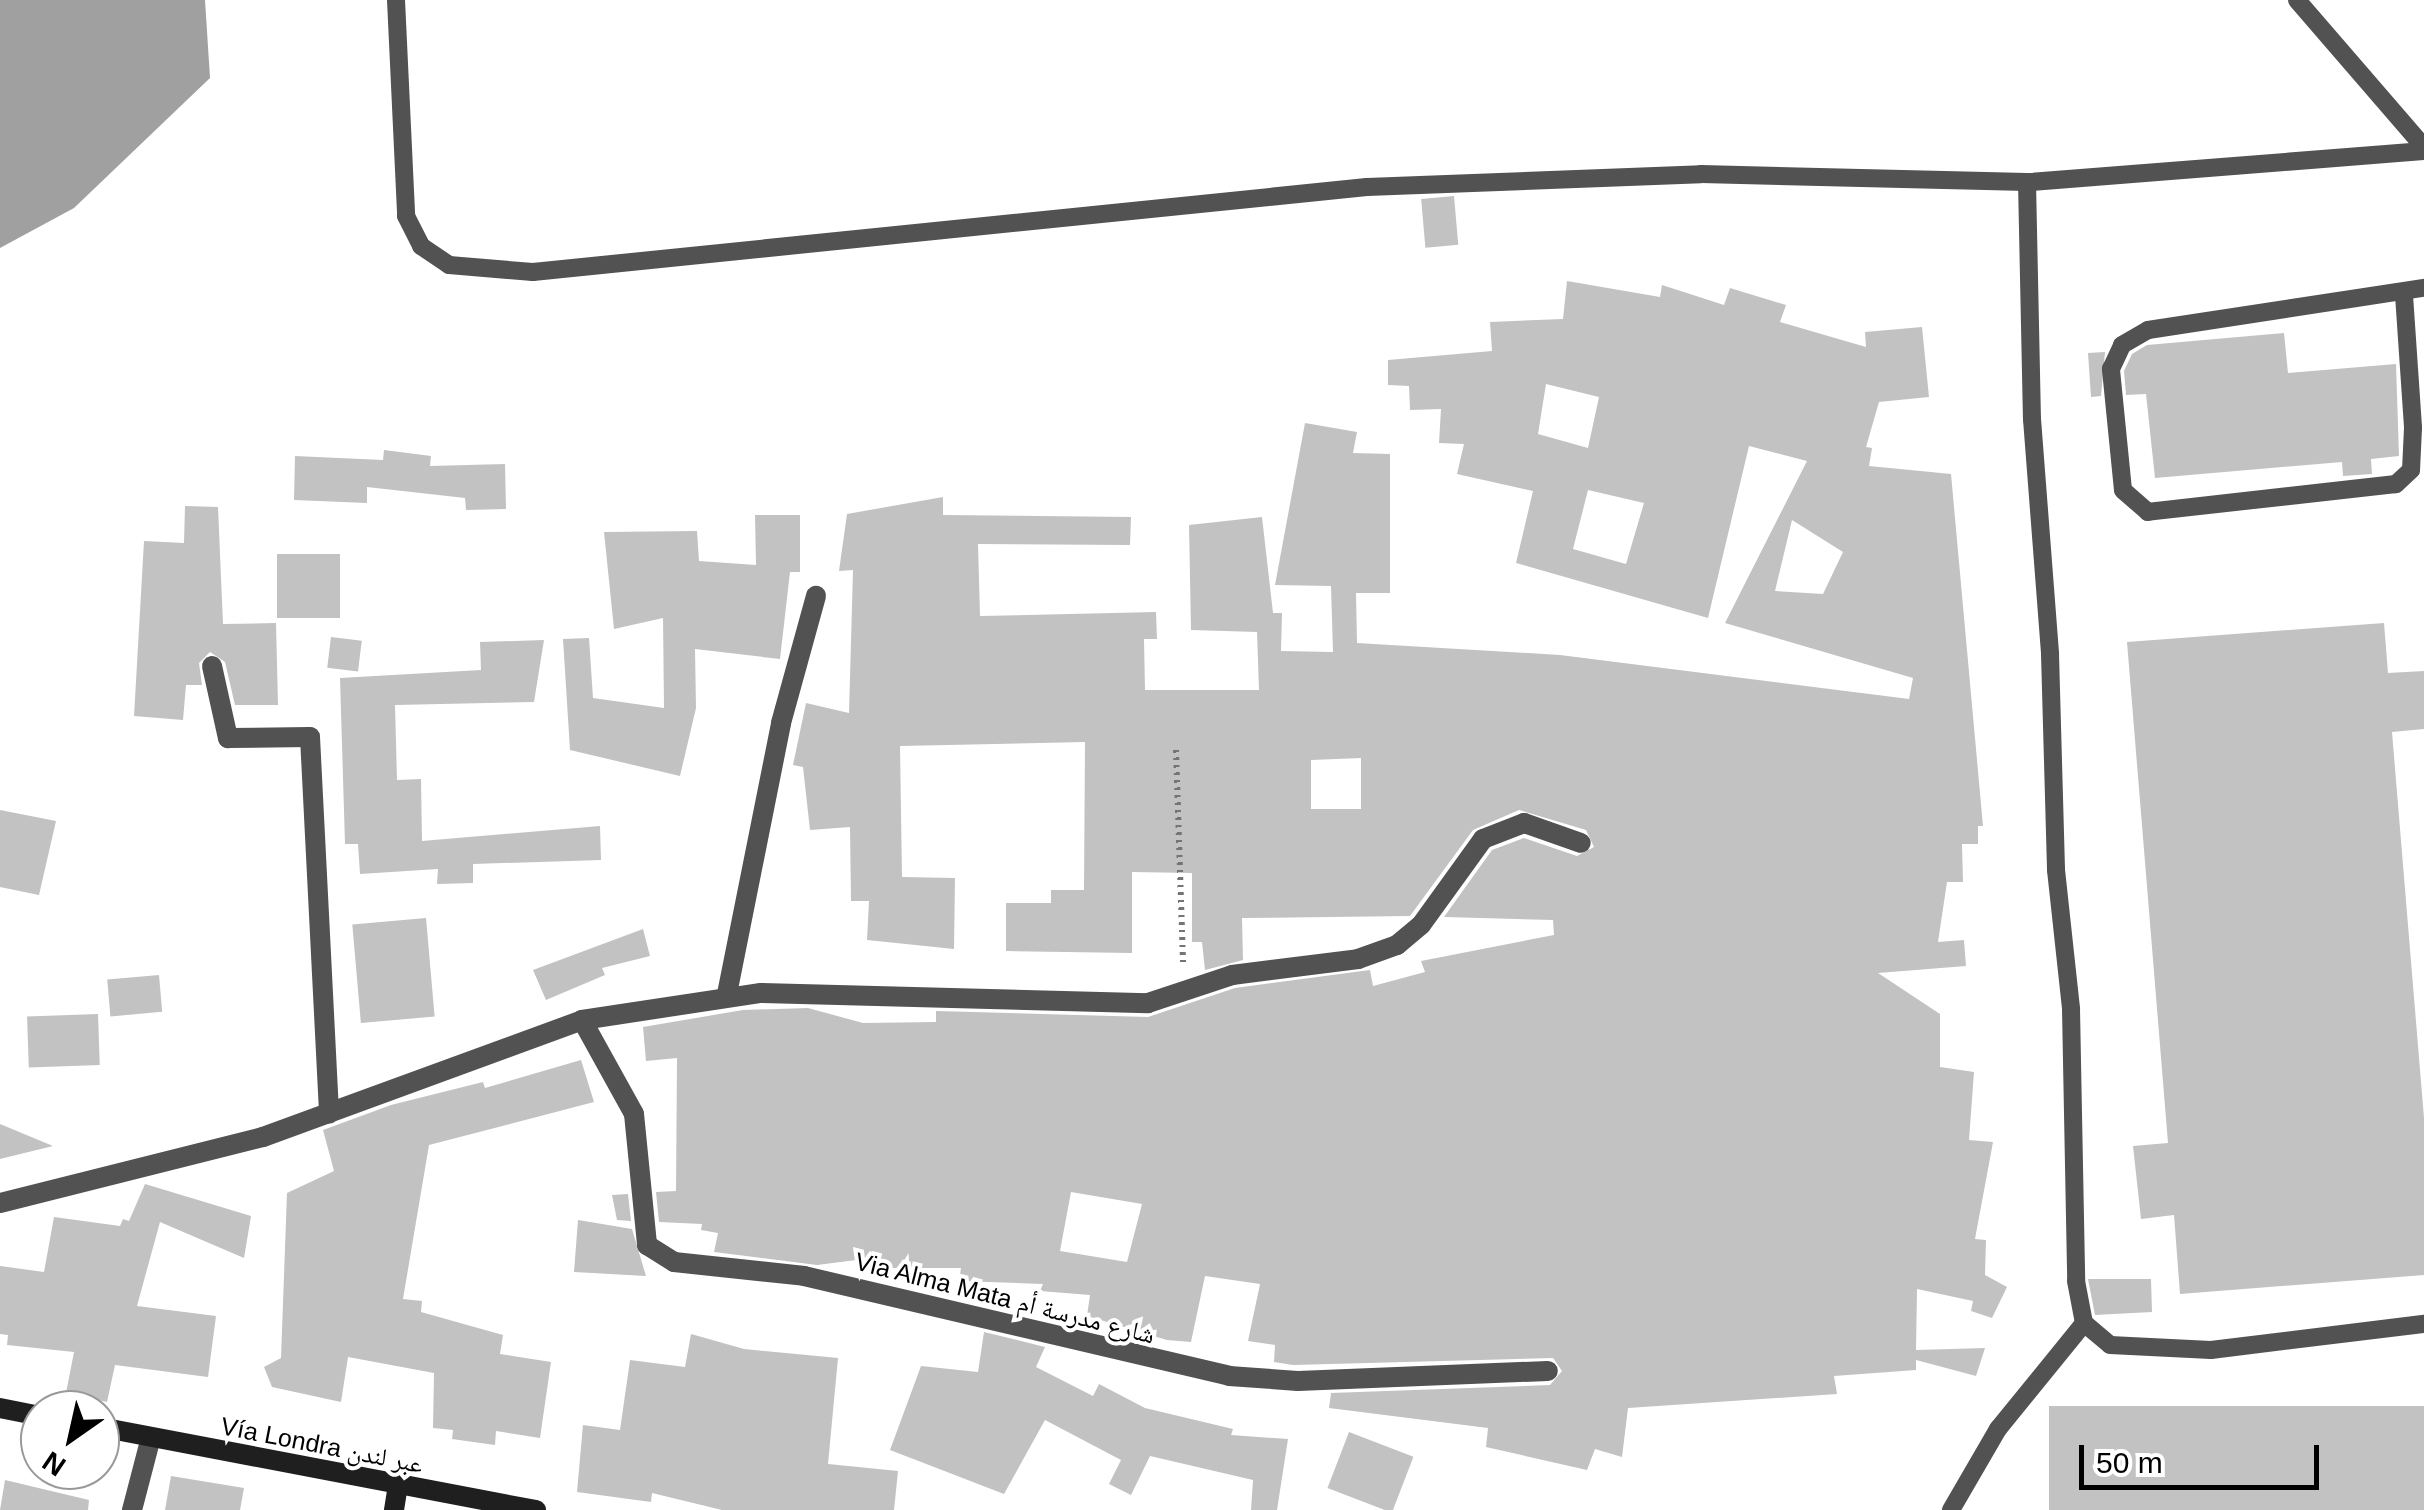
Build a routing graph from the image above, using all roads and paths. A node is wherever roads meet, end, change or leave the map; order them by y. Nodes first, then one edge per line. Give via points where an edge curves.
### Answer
1 (396, 0) edge
2 (2296, 0) edge
3 (2424, 149) edge
4 (2027, 182) junction
5 (2424, 288) edge
6 (2404, 295) junction
7 (816, 596) dead end
8 (212, 666) dead end
9 (1176, 750) dead end
10 (1581, 842) dead end
11 (1184, 990) junction
12 (727, 994) junction
13 (582, 1020) junction
14 (330, 1114) junction
15 (0, 1204) edge
16 (2084, 1323) junction
17 (2424, 1324) edge
18 (1548, 1371) dead end
19 (120, 1431) edge
20 (151, 1437) junction
21 (398, 1486) junction
22 (132, 1510) edge
23 (394, 1510) edge
24 (536, 1510) edge
25 (1951, 1510) edge

1 - 4 lane via 406,216 421,246 449,265 533,272 1367,188 1701,174
2 - 3 lane
3 - 4 lane
4 - 16 lane via 2032,419 2050,654 2056,870 2071,1009 2076,1281
5 - 6 lane
6 - 6 lane via 2148,330 2122,345 2111,368 2122,490 2148,512 2396,484 2411,470
7 - 12 street via 781,723
8 - 14 street via 228,738 310,737
9 - 11 path
10 - 11 street via 1524,824 1496,834 1483,839 1421,925 1397,945 1358,958 1232,974
11 - 12 street via 1148,1003
12 - 13 street
13 - 14 street
13 - 18 street, Via Alma Mata شارع مدرسة أم via 634,1114 647,1245 674,1262 804,1276 1229,1376 1298,1382
14 - 15 street via 263,1138
16 - 17 lane via 2110,1345 2211,1350
16 - 25 lane via 1998,1429
19 - 20 main road, Vía Londra عبر لندن
20 - 21 main road, Vía Londra عبر لندن
20 - 22 street
21 - 23 main road
21 - 24 main road, Vía Londra عبر لندن

